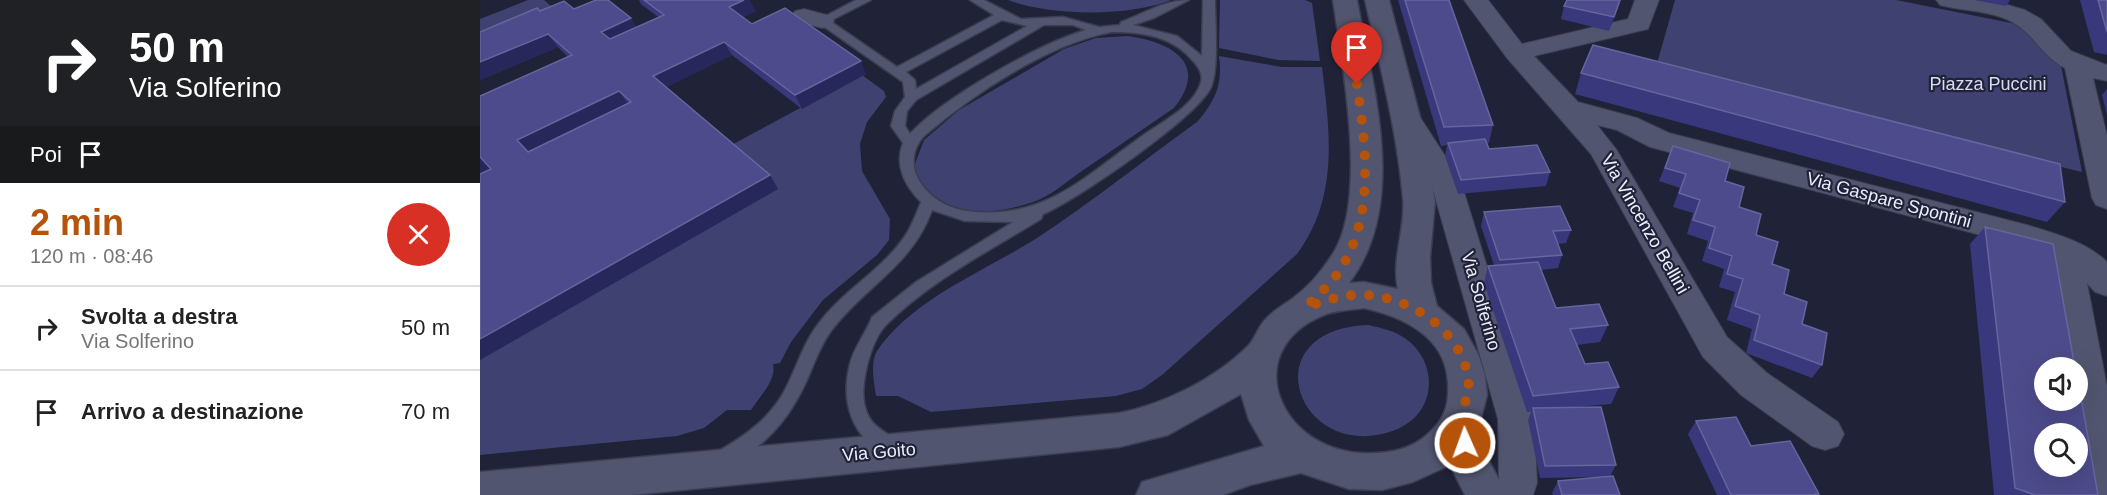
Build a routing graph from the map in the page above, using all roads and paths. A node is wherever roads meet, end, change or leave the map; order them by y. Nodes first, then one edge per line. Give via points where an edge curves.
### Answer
1 (865, 0) edge
2 (976, 0) edge
3 (1183, 0) edge
4 (1209, 0) edge
5 (1345, 0) edge
6 (1377, 0) edge
7 (1476, 0) edge
8 (1647, 0) edge
9 (1948, 0) edge
10 (1002, 15) junction
11 (1039, 24) junction
12 (1112, 28) junction
13 (1096, 30) junction
14 (1516, 53) junction
15 (2077, 66) junction
16 (897, 72) junction
17 (1208, 72) junction
18 (2107, 73) edge
19 (911, 97) junction
20 (1568, 108) junction
21 (1406, 117) junction
22 (1592, 135) junction
23 (1660, 140) junction
24 (910, 143) junction
25 (2107, 198) edge
26 (928, 202) junction
27 (1051, 205) junction
28 (2066, 250) junction
29 (2107, 282) edge
30 (1306, 307) junction
31 (1422, 313) junction
32 (1260, 358) junction
33 (1461, 424) junction
34 (1825, 434) dead end
35 (895, 450) junction
36 (1303, 455) junction
37 (708, 468) junction
38 (1344, 471) junction
39 (2107, 490) edge
40 (480, 491) edge
41 (1157, 495) edge
42 (1379, 495) edge
43 (1486, 495) edge
44 (1514, 495) edge

1 - 16 lane via 813,18
2 - 10 lane
3 - 12 lane
4 - 17 lane
5 - 30 main road, Via Solferino via 1366,146 1364,203 1353,246 1333,280
6 - 21 main road, Via Solferino
7 - 14 street, Via Vincenzo Bellini
8 - 14 street via 1639,24
9 - 15 street via 2022,17 2037,27 2062,58
10 - 11 lane via 1014,22
10 - 16 lane
11 - 13 lane via 1074,22
11 - 19 lane
12 - 13 lane
12 - 17 lane via 1160,33 1181,42
13 - 24 lane via 1056,45 949,108
14 - 20 street, Via Vincenzo Bellini
15 - 18 street
15 - 25 street
16 - 19 lane via 909,80
17 - 27 lane via 1207,85 1184,112
19 - 24 lane via 901,111 898,126
20 - 22 street, Via Vincenzo Bellini
20 - 23 street, Via Gaspare Spontini via 1627,124
21 - 31 main road, Via Solferino via 1419,201 1413,257 1414,283
21 - 44 street, Via Solferino via 1445,179 1516,419 1518,483
22 - 23 street, Via Gaspare Spontini
22 - 34 street, Via Vincenzo Bellini via 1715,346 1754,384
23 - 28 street, Via Gaspare Spontini via 2027,236
24 - 26 lane via 906,162 914,185
26 - 27 lane via 958,216 999,218 1025,215
26 - 37 lane via 921,226 902,255 824,328 783,410 757,437
27 - 35 lane via 922,286 878,322 858,363 855,404 864,428
28 - 29 street, Via Gaspare Spontini via 2086,261
28 - 39 street
30 - 31 main road, Via Solferino via 1334,297 1364,295 1395,300
30 - 32 main road, Via Solferino via 1286,320 1270,338
31 - 33 main road, Via Solferino via 1446,332 1460,351 1468,373 1469,397
32 - 35 main road, Via Goito via 1223,387 1154,423 1119,430
32 - 36 main road, Via Solferino via 1257,384 1264,410 1279,435
33 - 38 main road, Via Solferino via 1442,448 1414,465 1380,473
33 - 43 main road, Via Solferino via 1468,463
35 - 37 main road, Via Goito
36 - 38 main road, Via Solferino
36 - 41 main road
37 - 40 main road, Via Goito
38 - 42 main road, Via Solferino

